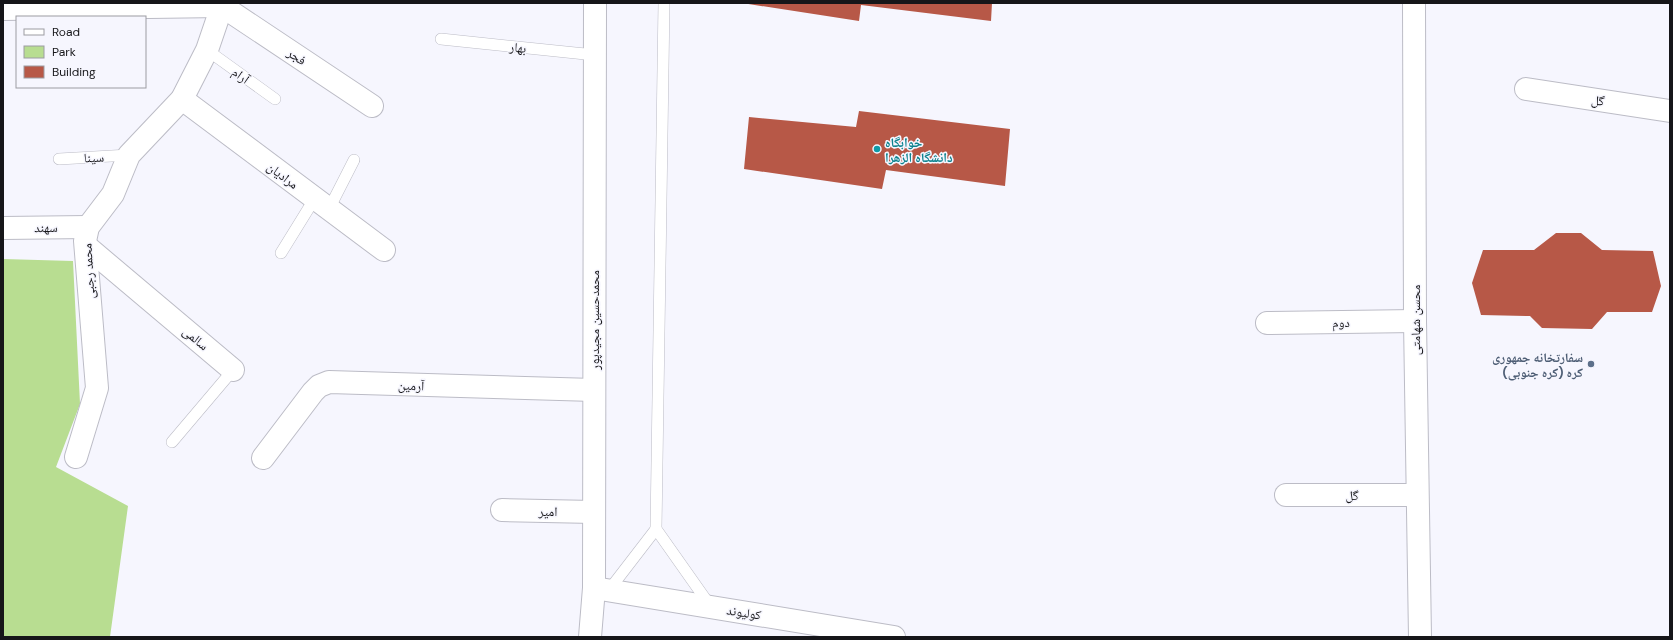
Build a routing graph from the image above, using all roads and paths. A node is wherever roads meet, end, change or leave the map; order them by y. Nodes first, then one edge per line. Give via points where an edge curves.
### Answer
1 (595, 3) edge
2 (664, 3) edge
3 (1414, 3) edge
4 (223, 4) edge
5 (3, 9) edge
6 (441, 39) dead end
7 (207, 50) junction
8 (595, 55) junction
9 (1526, 88) dead end
10 (182, 99) junction
11 (275, 99) dead end
12 (372, 106) dead end
13 (1670, 111) edge
14 (129, 155) junction
15 (59, 159) dead end
16 (354, 160) dead end
17 (322, 204) junction
18 (3, 228) edge
19 (87, 236) junction
20 (384, 250) dead end
21 (281, 253) dead end
22 (1415, 321) junction
23 (1267, 323) dead end
24 (233, 370) joint
25 (594, 390) junction
26 (172, 442) dead end
27 (76, 457) dead end
28 (263, 458) dead end
29 (1286, 495) dead end
30 (1417, 496) junction
31 (502, 510) dead end
32 (594, 512) junction
33 (656, 529) junction
34 (601, 589) junction
35 (711, 607) junction
36 (590, 637) edge
37 (894, 637) edge
38 (1420, 637) edge

1 - 8 street, محمدحسین مجیدپور
2 - 33 lane
3 - 22 street, محسن شهامتی
4 - 5 street
4 - 7 street, محمد رجبی
4 - 12 street, فجر
6 - 8 lane, بهار
7 - 10 street, محمد رجبی
7 - 11 lane, آرام
8 - 25 street, محمدحسین مجیدپور
9 - 13 street, گل
10 - 14 street, محمد رجبی
10 - 17 street, مرادیان
14 - 15 lane, سینا
14 - 19 street, محمد رجبی via 113,194
16 - 17 lane
17 - 20 street, مرادیان
17 - 21 lane
18 - 19 street, سهند
19 - 24 street, سالمی
19 - 27 street, محمد رجبی via 97,388
22 - 23 street, دوم
22 - 30 street, محسن شهامتی
24 - 26 lane, سالمی
25 - 28 street, آرمین via 329,382 313,392
25 - 32 street, محمدحسین مجیدپور
29 - 30 street, گل
30 - 38 street, محسن شهامتی
31 - 32 street, امیر
32 - 34 street, محمدحسین مجیدپور
33 - 34 lane
33 - 35 lane
34 - 35 street, کولیوند
34 - 36 street, محمدحسین مجیدپور
35 - 37 street, کولیوند

